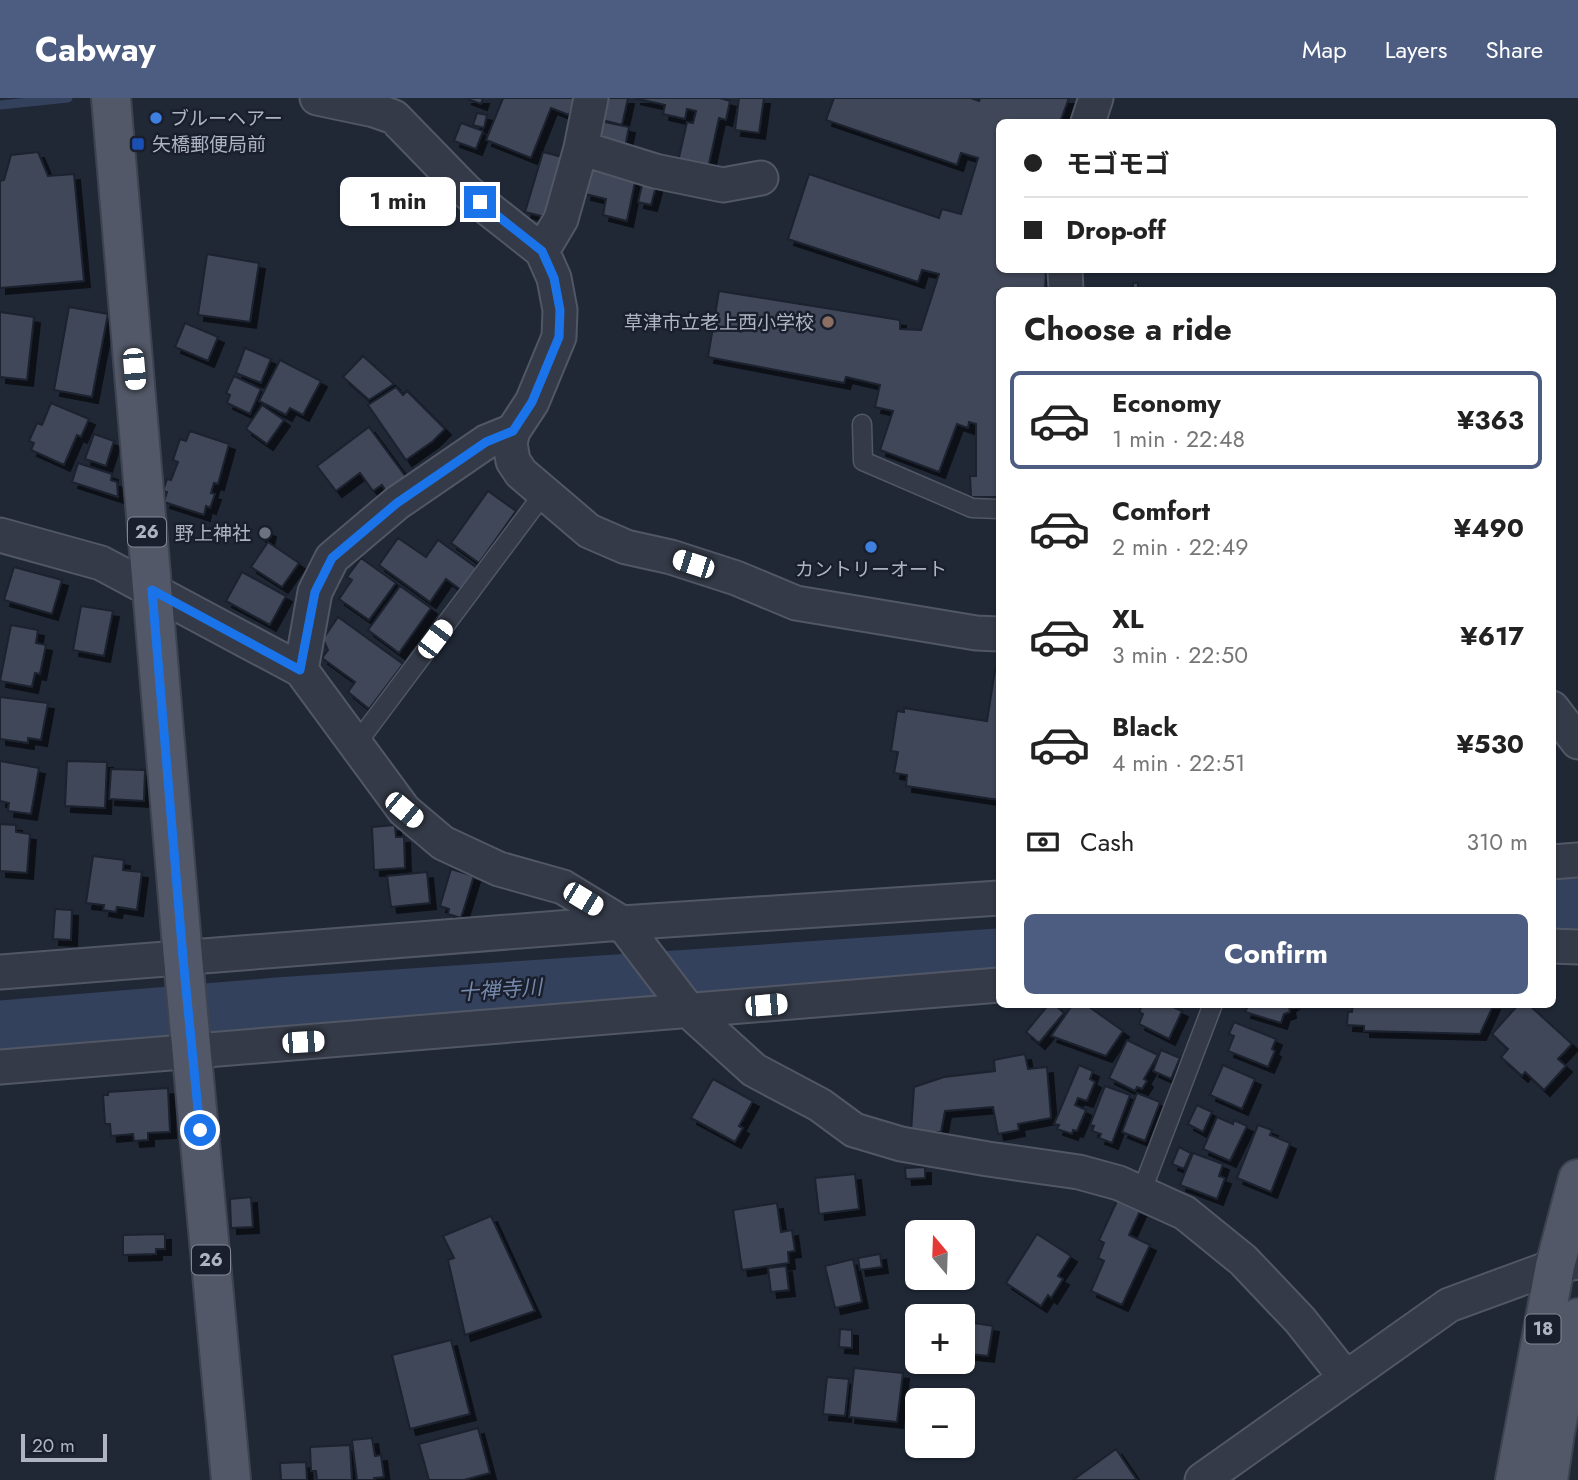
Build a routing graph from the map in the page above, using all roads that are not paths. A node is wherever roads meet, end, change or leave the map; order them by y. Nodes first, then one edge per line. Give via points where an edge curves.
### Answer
1 (111, 98) edge
2 (317, 98) edge
3 (592, 98) edge
4 (1097, 98) edge
5 (1089, 119) edge
6 (581, 148) junction
7 (761, 178) dead end
8 (542, 251) junction
9 (862, 424) dead end
10 (513, 431) junction
11 (544, 492) junction
12 (996, 509) edge
13 (0, 535) edge
14 (152, 590) junction
15 (996, 634) edge
16 (300, 670) junction
17 (1556, 713) edge
18 (1578, 742) edge
19 (357, 744) junction
20 (1578, 860) edge
21 (1556, 862) edge
22 (996, 898) edge
23 (626, 927) junction
24 (1556, 946) edge
25 (1578, 947) edge
26 (183, 962) junction
27 (0, 972) edge
28 (996, 985) edge
29 (685, 1006) junction
30 (1211, 1008) edge
31 (192, 1045) junction
32 (0, 1067) edge
33 (1578, 1179) edge
34 (1141, 1193) junction
35 (1567, 1264) edge
36 (1578, 1318) edge
37 (1346, 1378) junction
38 (231, 1480) edge
39 (1202, 1480) edge
40 (1515, 1480) edge
41 (1548, 1480) edge

1 - 14 main road, 26
2 - 8 street via 394,117 466,191
3 - 6 street
4 - 5 street
6 - 7 street via 655,172 723,184
6 - 8 street via 561,219
8 - 10 street via 556,289 559,337 532,402
9 - 12 lane via 863,461 972,508
10 - 11 street via 513,461
10 - 16 street via 486,442 397,503 332,558 315,592
11 - 15 street via 589,531 626,547 736,578 796,603
11 - 19 lane
13 - 14 street via 101,563
14 - 16 street
14 - 26 main road, 26
16 - 19 street
17 - 18 street
19 - 23 street via 404,810 443,843 499,869 564,887
20 - 21 street
22 - 23 street
23 - 26 street
23 - 29 street
24 - 25 street
26 - 27 street
26 - 31 main road, 26
28 - 29 street
29 - 31 street
29 - 34 street via 754,1069 855,1130 901,1144 1079,1172
30 - 34 lane
31 - 32 street
31 - 38 main road, 26
33 - 35 main road, 18
34 - 37 street via 1185,1213 1242,1260 1300,1320
35 - 37 street via 1449,1305
35 - 40 main road, 18
36 - 41 main road, 18
37 - 39 street

